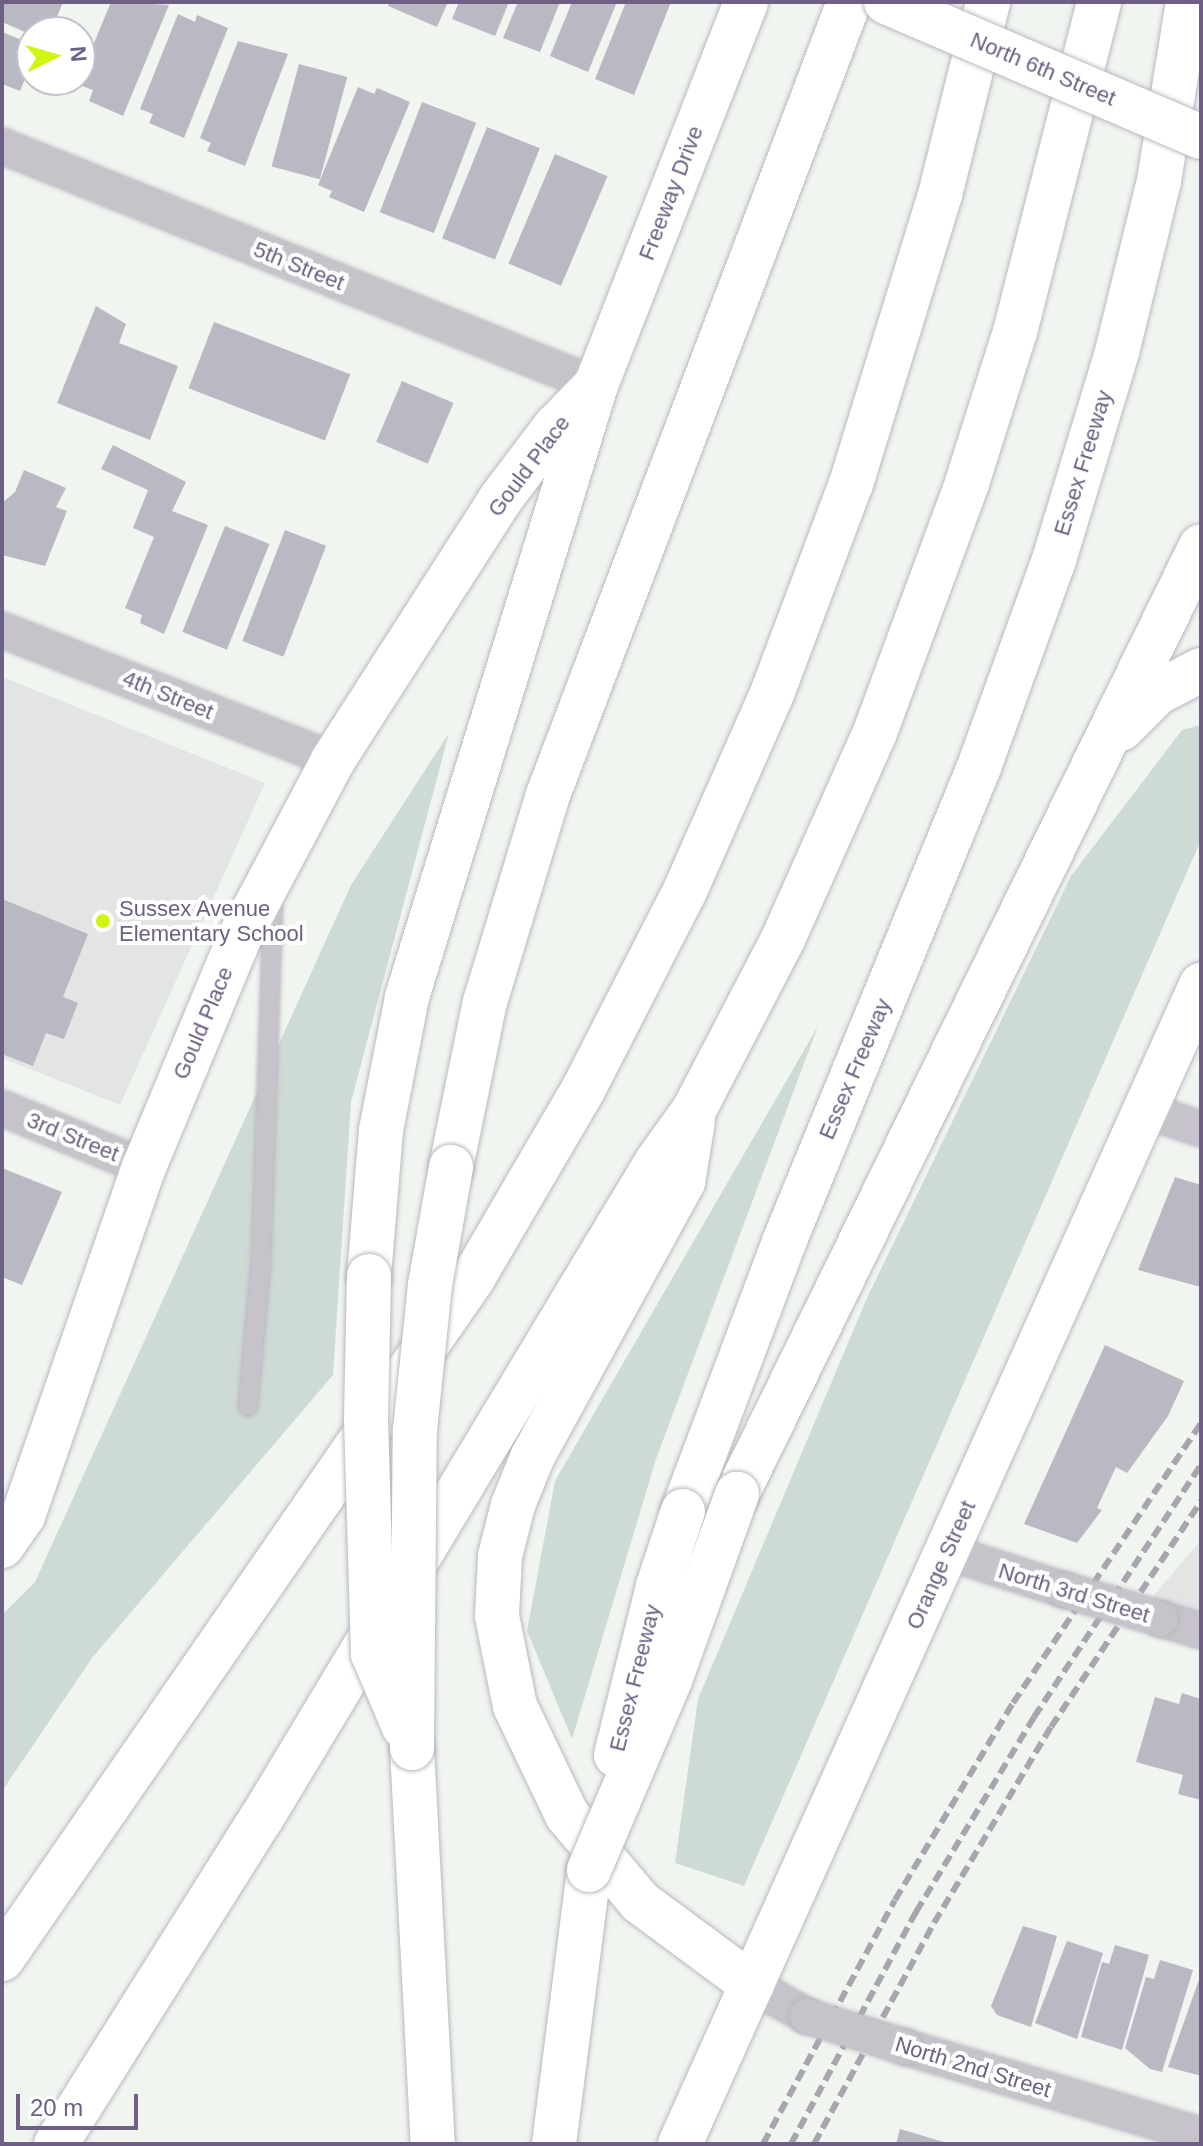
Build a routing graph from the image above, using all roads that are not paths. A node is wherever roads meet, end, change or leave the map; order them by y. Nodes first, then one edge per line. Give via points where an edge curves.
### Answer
1 (746, 2) edge
2 (849, 2) edge
3 (886, 2) edge
4 (988, 2) edge
5 (1099, 2) edge
6 (1188, 2) edge
7 (1201, 137) edge
8 (2, 146) edge
9 (596, 385) junction
10 (1201, 546) edge
11 (2, 630) edge
12 (1201, 670) edge
13 (333, 760) junction
14 (1091, 769) junction
15 (274, 867) junction
16 (1201, 985) edge
17 (2, 1108) edge
18 (694, 1110) junction
19 (1144, 1110) junction
20 (1201, 1129) edge
21 (144, 1167) junction
22 (248, 1406) dead end
23 (2, 1546) edge
24 (947, 1552) junction
25 (1201, 1631) edge
26 (412, 1748) junction
27 (589, 1870) junction
28 (2, 1959) edge
29 (752, 1985) junction
30 (1201, 2135) edge
31 (56, 2144) edge
32 (433, 2144) edge
33 (554, 2144) edge
34 (680, 2144) edge

1 - 9 main road, Freeway Drive
2 - 26 main road, bridge via 548,795 485,1002 430,1285 415,1430
3 - 7 main road, North 6th Street, bridge
4 - 28 main road via 924,254 851,484 768,704 678,906 583,1090 465,1290
5 - 18 main road via 1015,332 946,543 815,873
6 - 27 main road, Essex Freeway, bridge via 1159,181 1138,267 1097,421 1035,616 979,767 778,1255 683,1511 658,1586
8 - 9 street, 5th Street
9 - 13 main road, Gould Place via 507,491
9 - 26 main road, bridge via 407,997 381,1130 369,1276 366,1419 373,1654
10 - 14 main road
11 - 13 street, 4th Street
12 - 14 main road via 1157,693
13 - 15 main road, Gould Place
14 - 27 main road, bridge via 737,1494 670,1680
15 - 21 main road, Gould Place
15 - 22 lane via 261,1264
16 - 19 main road, Orange Street
17 - 21 street, 3rd Street
18 - 29 main road via 683,1182 532,1458 513,1505 500,1556 497,1616 515,1706 567,1815 640,1902
18 - 31 main road via 656,1163 261,1819
19 - 20 street
19 - 24 main road, Orange Street
21 - 23 main road, Gould Place via 23,1516
24 - 25 street, North 3rd Street, bridge
24 - 29 main road, Orange Street
26 - 32 main road
27 - 33 main road, Essex Freeway
29 - 30 street, North 2nd Street, bridge via 807,2016
29 - 34 main road, Orange Street

